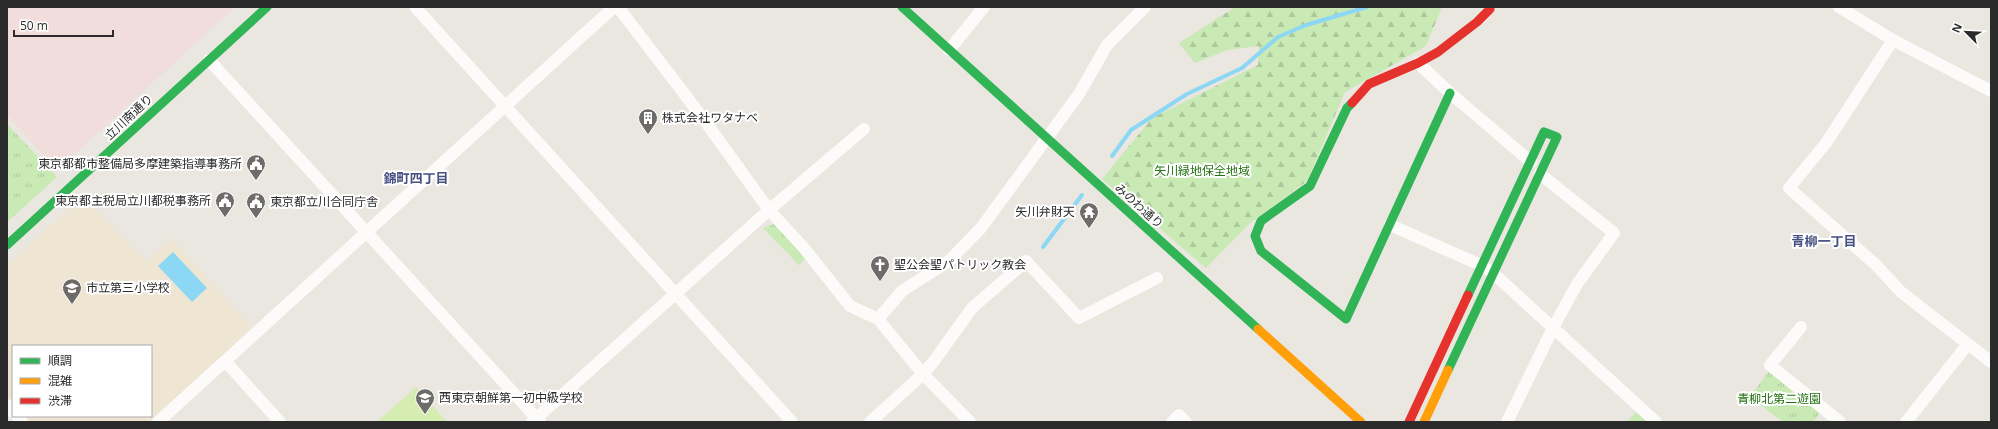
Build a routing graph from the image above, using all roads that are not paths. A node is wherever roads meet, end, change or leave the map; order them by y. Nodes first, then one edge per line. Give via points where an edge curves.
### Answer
1 (267, 7) edge
2 (415, 7) edge
3 (614, 7) edge
4 (618, 7) edge
5 (902, 7) edge
6 (984, 7) edge
7 (1145, 7) edge
8 (1489, 7) edge
9 (1839, 7) edge
10 (1893, 40) junction
11 (950, 50) junction
12 (209, 60) junction
13 (1418, 63) junction
14 (1991, 91) edge
15 (1450, 93) junction
16 (505, 106) junction
17 (864, 129) dead end
18 (1047, 138) junction
19 (1530, 162) junction
20 (1540, 174) junction
21 (769, 210) junction
22 (1390, 225) junction
23 (367, 232) junction
24 (7, 245) edge
25 (1483, 266) junction
26 (1494, 274) junction
27 (1157, 278) dead end
28 (676, 294) junction
29 (878, 319) junction
30 (1801, 327) dead end
31 (1553, 328) junction
32 (1968, 344) junction
33 (225, 361) junction
34 (1991, 362) edge
35 (923, 374) junction
36 (536, 421) edge
37 (158, 422) edge
38 (280, 422) edge
39 (792, 422) edge
40 (870, 422) edge
41 (970, 422) edge
42 (1172, 422) edge
43 (1186, 422) edge
44 (1361, 422) edge
45 (1409, 422) edge
46 (1424, 422) edge
47 (1507, 422) edge
48 (1656, 422) edge
49 (1840, 422) edge
50 (1906, 422) edge

1 - 12 street, 立川南通り
2 - 16 street
3 - 16 street
4 - 21 street
5 - 11 street, みのわ通り
6 - 11 street
7 - 18 street via 1107,45 1080,94
8 - 13 street via 1490,9 1477,22 1438,52
9 - 10 street
10 - 14 street
10 - 32 street via 1826,143 1789,188 1876,265 1901,292
11 - 18 street, みのわ通り
12 - 23 street
12 - 24 street, 立川南通り
13 - 15 street
13 - 22 street via 1369,84 1347,108 1310,186 1261,221 1255,236 1261,251 1346,319
15 - 19 street
15 - 22 street
16 - 23 street
16 - 28 street
17 - 21 street
18 - 29 street via 967,244 949,261 902,291
18 - 44 street, みのわ通り
19 - 20 street via 1544,132 1557,137
19 - 25 street
20 - 26 street
20 - 31 street via 1614,233 1577,284
21 - 28 street
21 - 29 street via 804,248 850,306
22 - 25 street
23 - 33 street
23 - 36 street
25 - 26 street
25 - 45 street
26 - 31 street
26 - 46 street
27 - 35 street via 1079,318 1026,261 972,308
28 - 36 street
28 - 39 street
29 - 35 street
30 - 49 street via 1770,365
31 - 47 street
31 - 48 street
32 - 34 street
32 - 50 street
33 - 37 street
33 - 38 street
35 - 40 street
35 - 41 street
42 - 43 street via 1179,415

